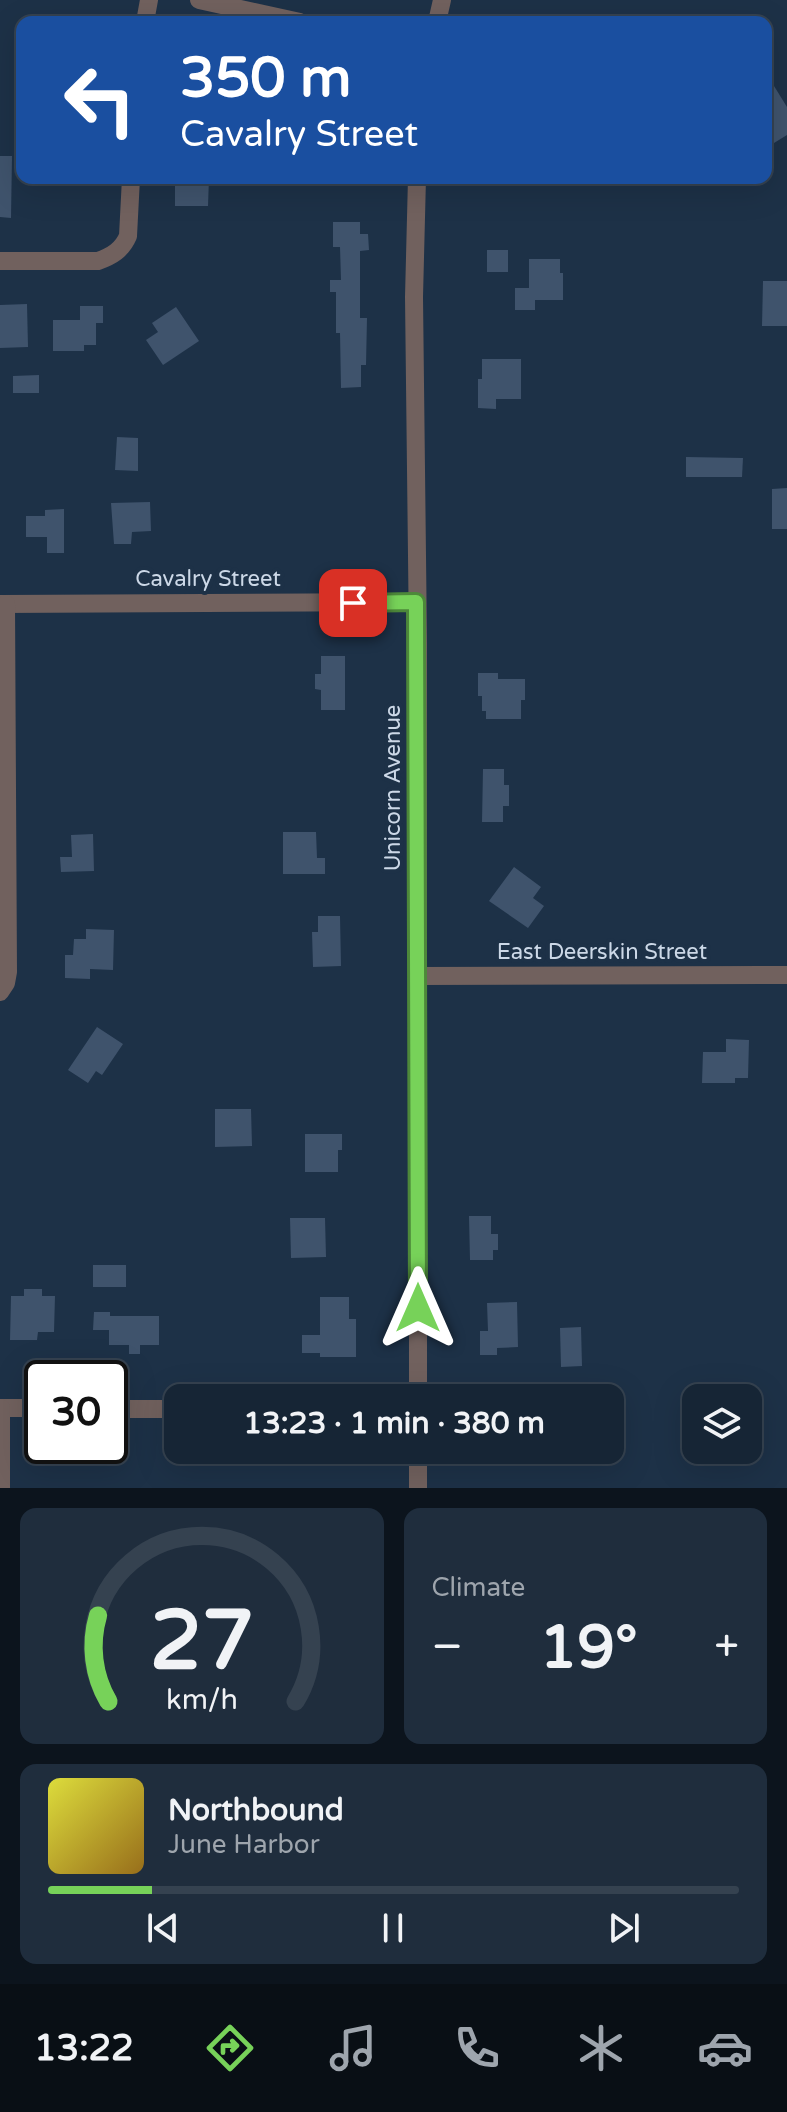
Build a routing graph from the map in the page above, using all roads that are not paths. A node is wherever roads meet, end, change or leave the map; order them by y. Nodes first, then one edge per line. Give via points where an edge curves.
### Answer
1 (199, 0) edge
2 (272, 16) edge
3 (131, 184) edge
4 (417, 184) edge
5 (0, 261) edge
6 (416, 602) junction
7 (3, 604) edge
8 (787, 975) edge
9 (417, 976) junction
10 (0, 992) edge
11 (418, 1384) edge
12 (0, 1408) edge
13 (24, 1408) edge
14 (128, 1409) edge
15 (164, 1409) edge
16 (418, 1464) edge
17 (1, 1488) edge
18 (418, 1488) edge

1 - 2 street
3 - 5 street via 128,236 111,256 98,261
4 - 6 street, Unicorn Avenue
6 - 7 street, Cavalry Street
6 - 9 street, Unicorn Avenue
7 - 10 street via 8,972
8 - 9 street, East Deerskin Street
9 - 11 street, Unicorn Avenue
12 - 13 street
12 - 17 street
14 - 15 street
16 - 18 street

